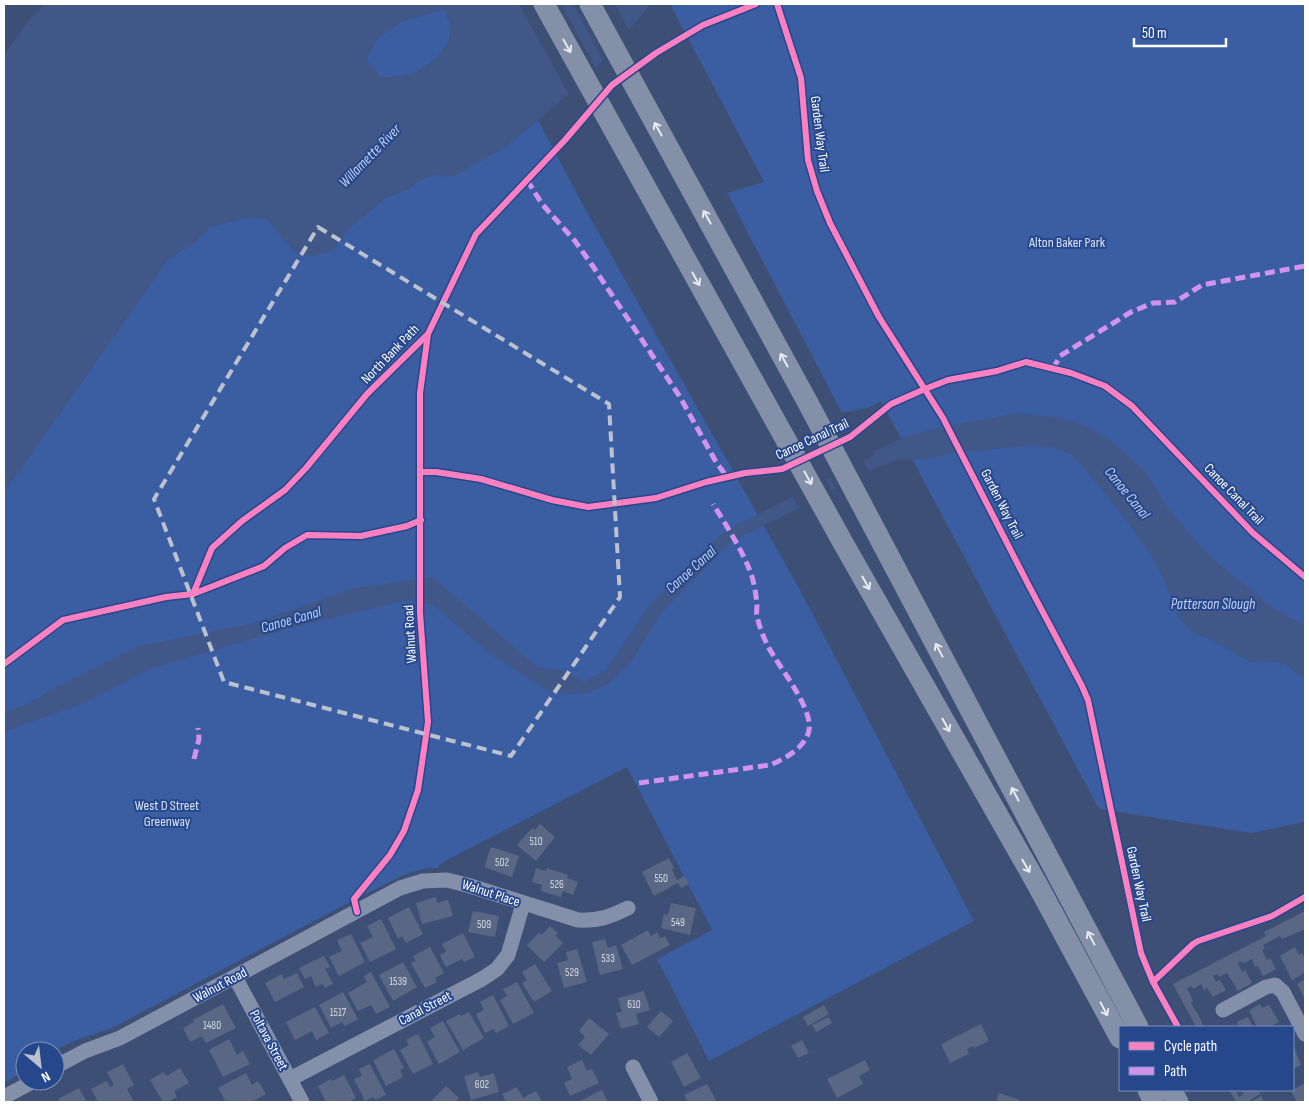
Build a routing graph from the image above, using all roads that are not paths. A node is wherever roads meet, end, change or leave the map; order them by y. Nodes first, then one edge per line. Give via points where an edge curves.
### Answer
1 (544, 4) edge
2 (590, 4) edge
3 (523, 904) junction
4 (628, 908) dead end
5 (357, 912) joint
6 (236, 978) junction
7 (1223, 1010) dead end
8 (1303, 1025) edge
9 (1137, 1026) edge
10 (1119, 1036) edge
11 (65, 1062) edge
12 (633, 1067) dead end
13 (290, 1079) junction
14 (15, 1091) edge
15 (1172, 1091) edge
16 (4, 1097) edge
17 (302, 1102) edge
18 (650, 1102) edge
19 (1178, 1102) edge

1 -> 10 highway
9 -> 2 highway via 808,403
3 - 4 street, Walnut Place via 578,920 595,921
3 - 5 street, Walnut Place via 467,884 447,880 423,881 400,888
3 - 13 street, Canal Street via 508,955 497,969
5 - 6 street, Walnut Road
6 - 11 street, Walnut Road via 120,1038
6 - 13 street, Poltava Street
7 - 8 street via 1266,987 1274,986 1283,992
12 - 18 street
13 - 17 street, Poltava Street
14 - 16 street
15 - 19 highway

